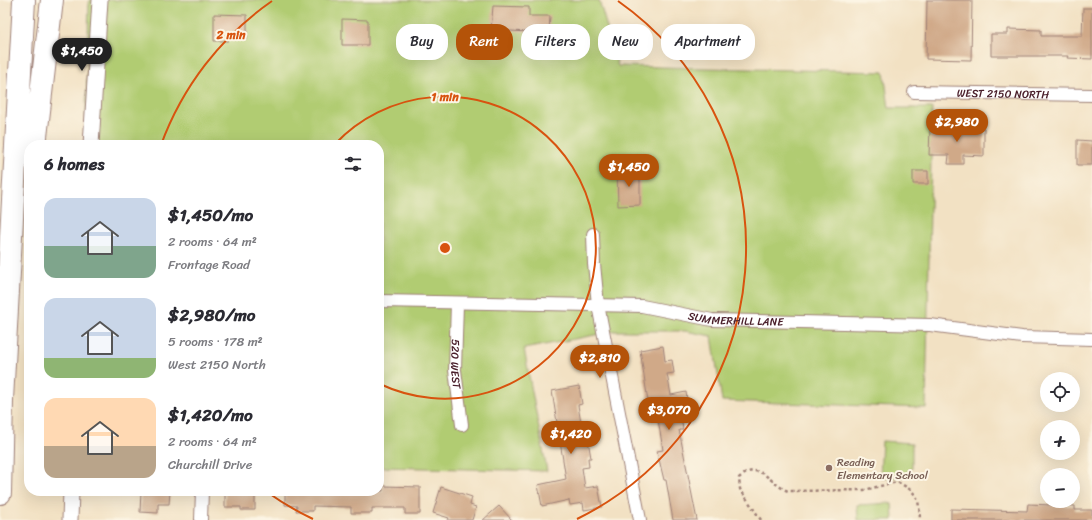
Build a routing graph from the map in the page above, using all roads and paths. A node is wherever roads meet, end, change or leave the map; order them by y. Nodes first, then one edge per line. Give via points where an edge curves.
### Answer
1 (24, 0) edge
2 (52, 0) edge
3 (100, 0) edge
4 (914, 92) dead end
5 (1092, 94) edge
6 (35, 140) edge
7 (91, 140) edge
8 (24, 227) edge
9 (593, 234) dead end
10 (384, 301) edge
11 (457, 303) junction
12 (598, 305) junction
13 (1092, 339) edge
14 (2, 400) junction
15 (462, 425) dead end
16 (0, 493) edge
17 (71, 496) edge
18 (202, 496) edge
19 (70, 520) edge
20 (201, 520) edge
21 (640, 520) edge
22 (761, 520) edge
23 (920, 520) edge

1 - 14 highway
2 - 6 highway
3 - 7 street
4 - 5 street, WEST 2150 NORTH
8 - 14 highway
9 - 12 street
10 - 11 street, SUMMERHILL LANE
11 - 12 street, SUMMERHILL LANE
11 - 15 street, 520 WEST via 455,370
12 - 13 street, SUMMERHILL LANE via 642,306 712,320 930,325 1022,337
12 - 21 street
14 - 16 highway
17 - 19 street
18 - 20 street
22 - 23 path via 740,489 739,478 747,471 758,470 778,487 788,491 864,490 897,482 916,494

